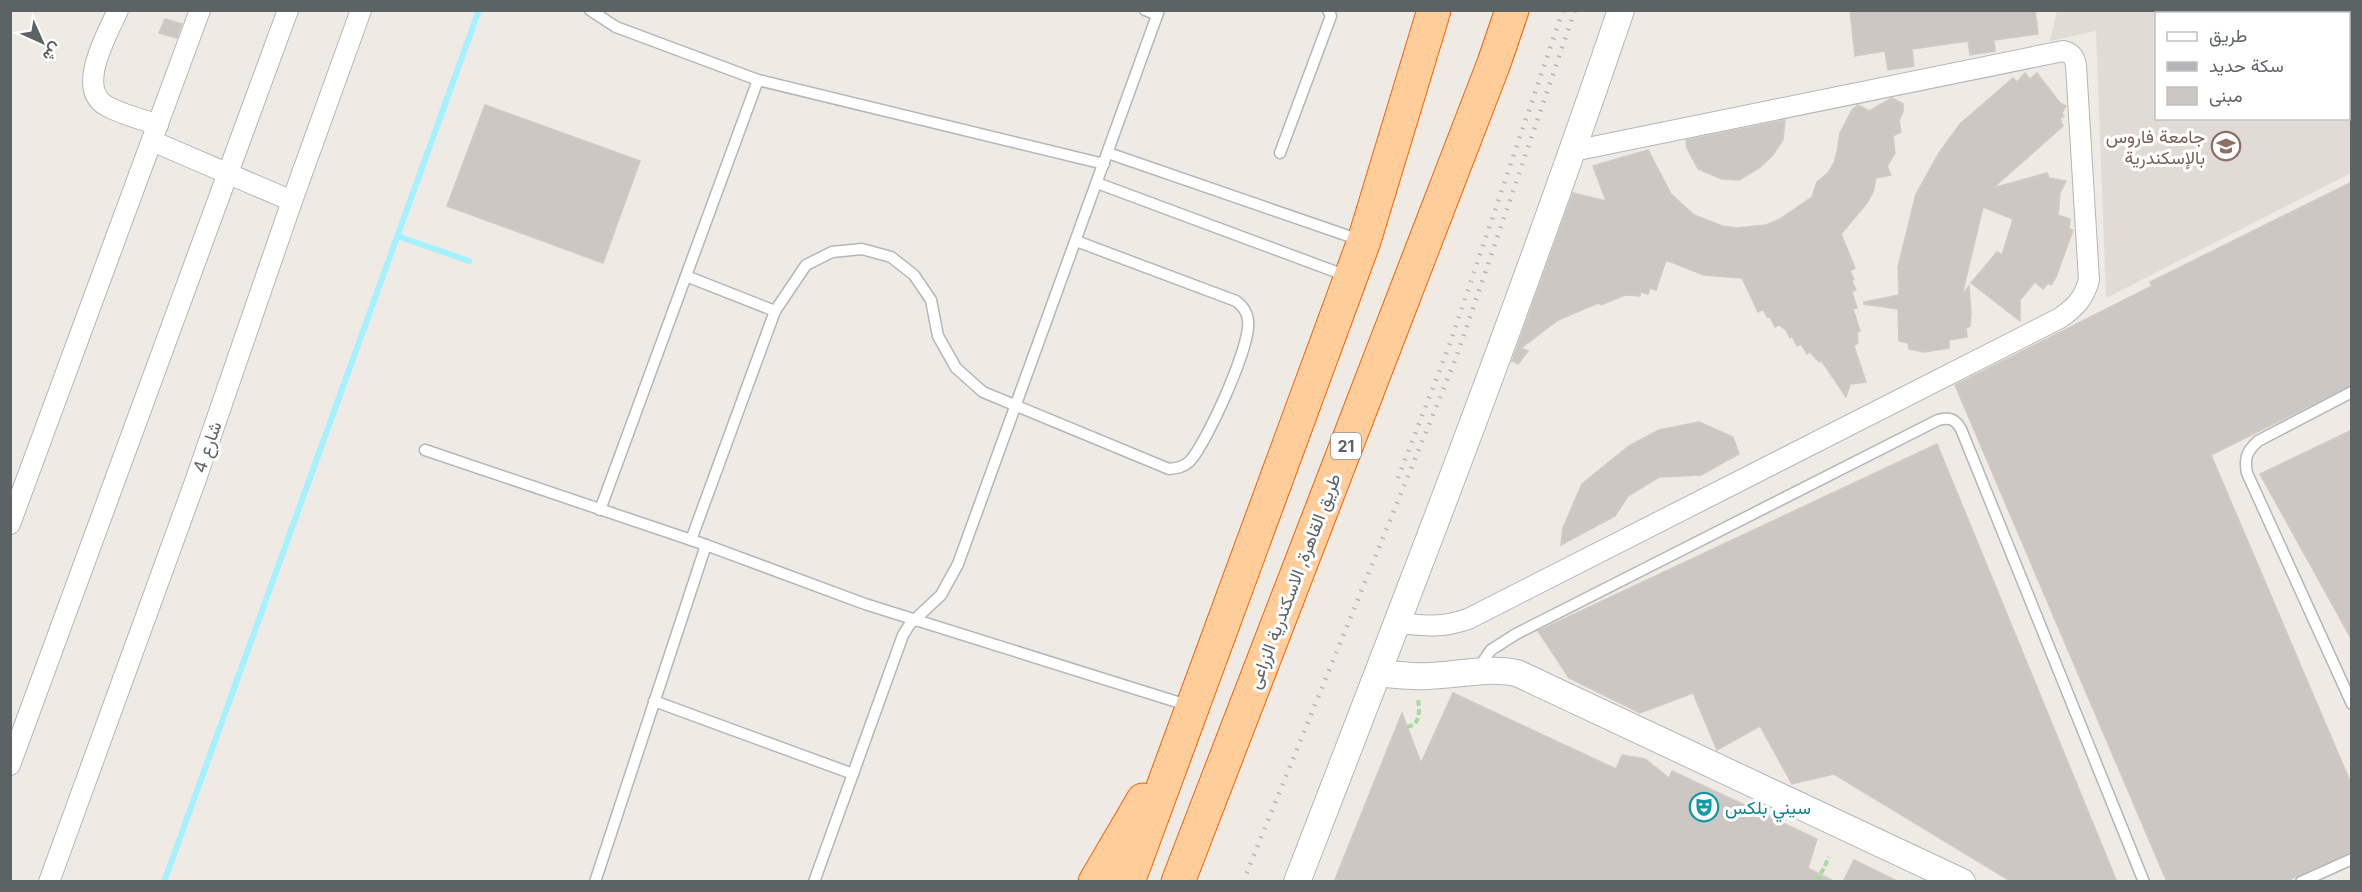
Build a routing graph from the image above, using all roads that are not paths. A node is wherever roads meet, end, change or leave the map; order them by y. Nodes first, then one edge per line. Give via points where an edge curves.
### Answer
1 (118, 10) edge
2 (201, 10) edge
3 (288, 10) edge
4 (361, 10) edge
5 (590, 10) edge
6 (1145, 10) edge
7 (1328, 10) edge
8 (1434, 10) edge
9 (1453, 10) edge
10 (1512, 10) edge
11 (1621, 10) edge
12 (1158, 13) edge
13 (1418, 60) junction
14 (758, 80) junction
15 (155, 133) junction
16 (1573, 151) junction
17 (1108, 153) junction
18 (1280, 153) dead end
19 (1104, 164) junction
20 (228, 174) junction
21 (1097, 183) junction
22 (292, 201) junction
23 (1364, 241) junction
24 (1076, 242) junction
25 (686, 276) junction
26 (1351, 277) junction
27 (775, 311) junction
28 (2352, 392) edge
29 (1016, 407) junction
30 (425, 450) dead end
31 (600, 510) junction
32 (10, 524) edge
33 (690, 540) junction
34 (706, 545) junction
35 (916, 618) junction
36 (1398, 623) junction
37 (1474, 678) junction
38 (1375, 680) junction
39 (2348, 686) edge
40 (654, 701) junction
41 (2352, 704) edge
42 (1193, 707) junction
43 (1180, 743) junction
44 (10, 765) edge
45 (853, 774) junction
46 (1832, 838) junction
47 (2352, 859) edge
48 (49, 882) edge
49 (595, 882) edge
50 (814, 882) edge
51 (1095, 882) edge
52 (1128, 882) edge
53 (1178, 882) edge
54 (1297, 882) edge
55 (1926, 882) edge
56 (1962, 882) edge
57 (2144, 882) edge
58 (2301, 882) edge

1 - 15 street via 94,68 93,89 104,105
2 - 15 street
3 - 20 street
4 - 22 street, شارع 4
5 - 14 lane via 616,27
6 - 12 lane
7 - 18 lane via 1331,16
8 - 13 highway
9 - 13 highway
10 - 53 highway, طريق القاهرة, الاسكندرية الزراعى / 21
11 - 16 street
12 - 17 lane
13 - 23 highway
14 - 19 lane
14 - 25 lane
15 - 20 street
15 - 32 street
16 - 36 street
16 - 36 street via 2063,51 2075,58 2076,65 2089,280 2085,295 2060,318 1468,619 1431,627
17 - 19 lane
17 - 23 lane
19 - 21 lane
20 - 22 street
20 - 44 street
21 - 24 lane
21 - 26 lane
22 - 48 street, شارع 4 via 196,479
23 - 26 highway
24 - 29 lane
24 - 29 lane via 1242,306 1249,326 1236,370 1197,451 1188,463 1176,468 1169,469
25 - 27 lane
25 - 31 lane
26 - 42 highway
27 - 29 lane via 806,265 832,252 862,249 891,257 914,275 931,300 938,336 956,368 982,392
27 - 33 lane
28 - 39 lane via 2258,441 2249,449 2245,461 2247,473
29 - 35 lane via 954,572 940,595
30 - 31 lane
31 - 33 lane
33 - 34 lane
34 - 35 lane via 810,585
34 - 40 lane
35 - 42 lane
35 - 45 lane via 903,635
36 - 38 street
37 - 38 street via 1404,676
37 - 38 street via 1418,688
37 - 46 street via 1529,691
37 - 57 lane via 1491,650 1516,634 1948,417 1961,429
38 - 54 street
39 - 41 lane
40 - 45 lane
40 - 49 lane
42 - 43 highway
43 - 51 highway
43 - 52 highway
45 - 50 lane
46 - 55 street
46 - 56 street
47 - 58 lane

